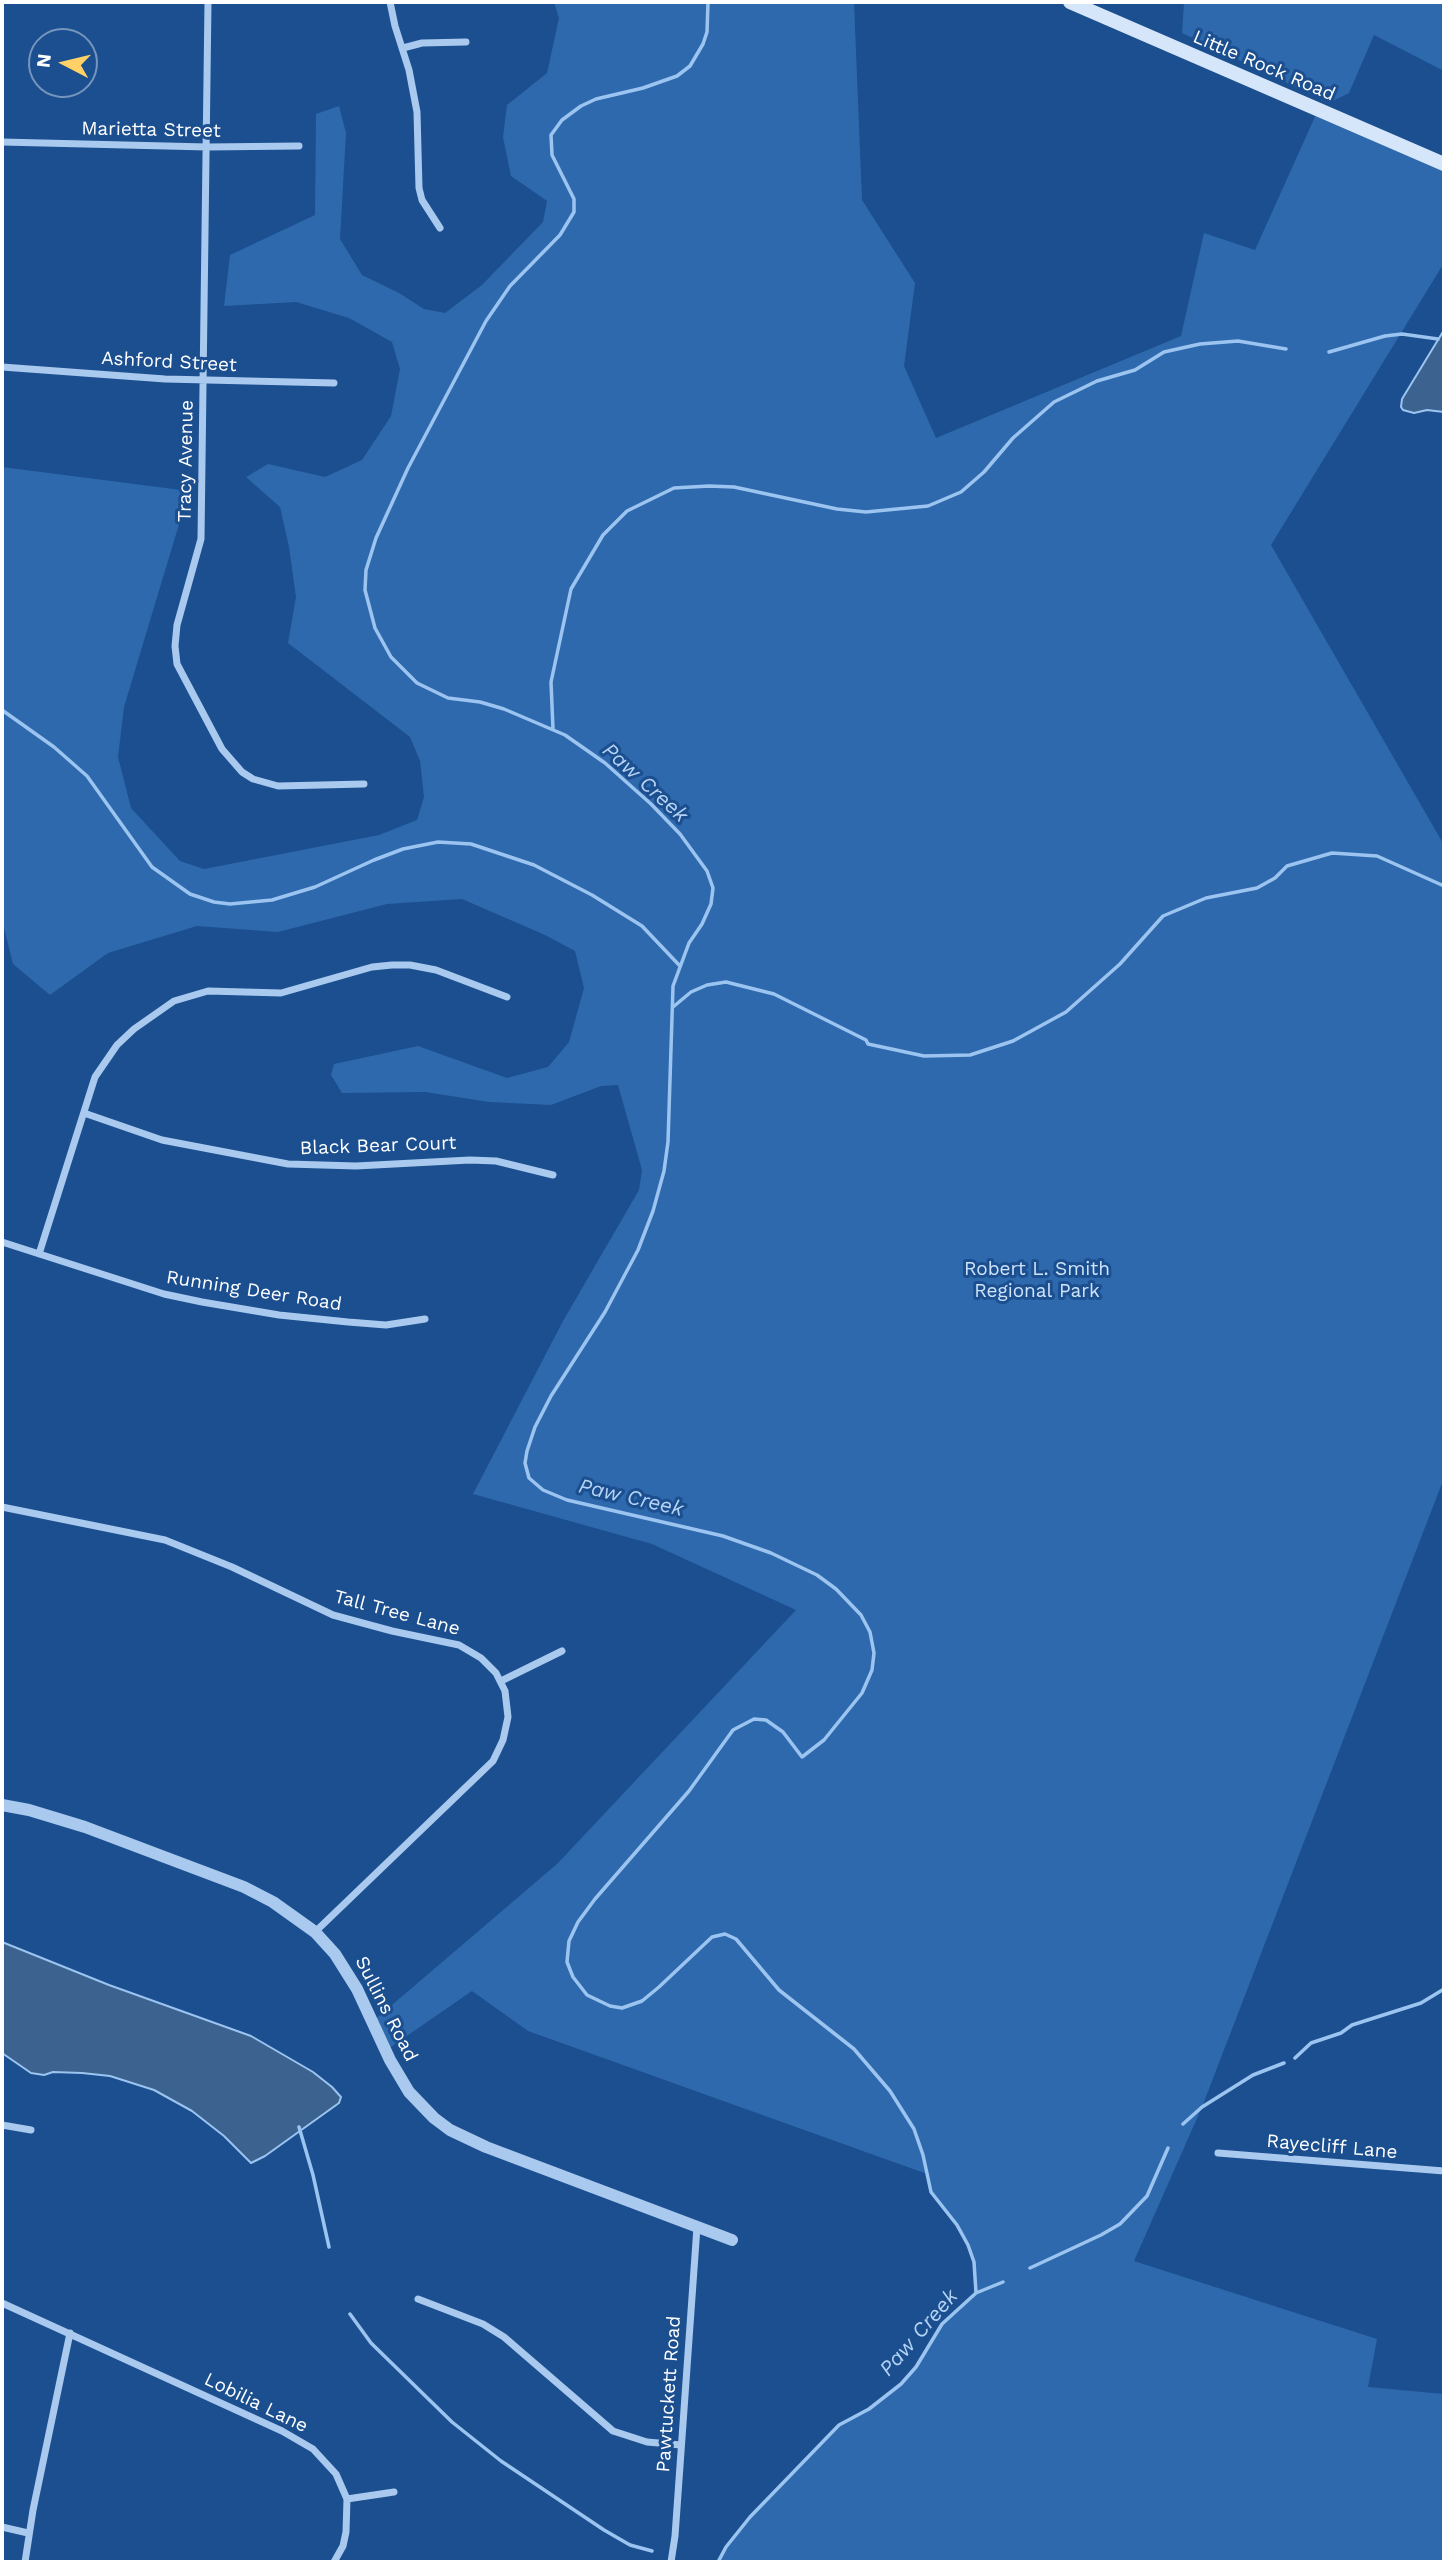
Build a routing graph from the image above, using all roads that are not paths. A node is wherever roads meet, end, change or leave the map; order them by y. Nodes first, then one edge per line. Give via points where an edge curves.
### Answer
1 (208, 2) edge
2 (390, 2) edge
3 (1070, 2) edge
4 (466, 41) dead end
5 (403, 48) junction
6 (2, 142) edge
7 (299, 146) dead end
8 (207, 147) junction
9 (1444, 164) edge
10 (440, 228) dead end
11 (2, 367) edge
12 (204, 381) junction
13 (334, 383) dead end
14 (364, 784) dead end
15 (507, 996) dead end
16 (84, 1112) junction
17 (553, 1175) dead end
18 (2, 1242) edge
19 (39, 1254) junction
20 (425, 1319) dead end
21 (2, 1507) edge
22 (562, 1651) dead end
23 (501, 1681) junction
24 (2, 1805) edge
25 (315, 1932) junction
26 (2, 2125) edge
27 (31, 2130) dead end
28 (1218, 2153) dead end
29 (1444, 2171) edge
30 (697, 2227) junction
31 (732, 2240) dead end
32 (418, 2299) dead end
33 (2, 2303) edge
34 (70, 2333) junction
35 (681, 2445) junction
36 (394, 2492) dead end
37 (347, 2499) junction
38 (2, 2527) edge
39 (28, 2533) junction
40 (24, 2562) edge
41 (334, 2562) edge
42 (671, 2562) edge

1 - 8 street, Tracy Avenue
2 - 5 street
3 - 9 main road, Little Rock Road
4 - 5 street
5 - 10 street via 417,112 419,188
6 - 8 street, Marietta Street
7 - 8 street, Marietta Street
8 - 12 street, Tracy Avenue
11 - 12 street, Ashford Street
12 - 13 street, Ashford Street
12 - 14 street, Tracy Avenue via 201,539 175,635 179,671 222,749 253,779 278,786
15 - 16 street via 436,970 392,965 281,993 223,990 184,996 117,1045 95,1077
16 - 17 street, Black Bear Court via 171,1142 288,1164 495,1161
16 - 19 street
18 - 19 street, Running Deer Road
19 - 20 street, Running Deer Road via 164,1294 225,1306 386,1325
21 - 23 street, Tall Tree Lane via 165,1540 333,1615 459,1645 481,1658
22 - 23 street
23 - 25 street via 507,1726 493,1761
24 - 25 street, Sullins Road via 85,1827 244,1887
25 - 30 street, Sullins Road via 349,1975 397,2074 434,2118 486,2147
26 - 27 street
28 - 29 street, Rayecliff Lane
30 - 31 street, Sullins Road
30 - 35 street, Pawtuckett Road
32 - 35 street via 505,2337 614,2431 647,2442
33 - 34 street, Lobilia Lane
34 - 37 street, Lobilia Lane via 303,2442 328,2463
34 - 39 street
35 - 42 street, Pawtuckett Road
36 - 37 street
37 - 41 street, Lobilia Lane via 346,2532
38 - 39 street
39 - 40 street

